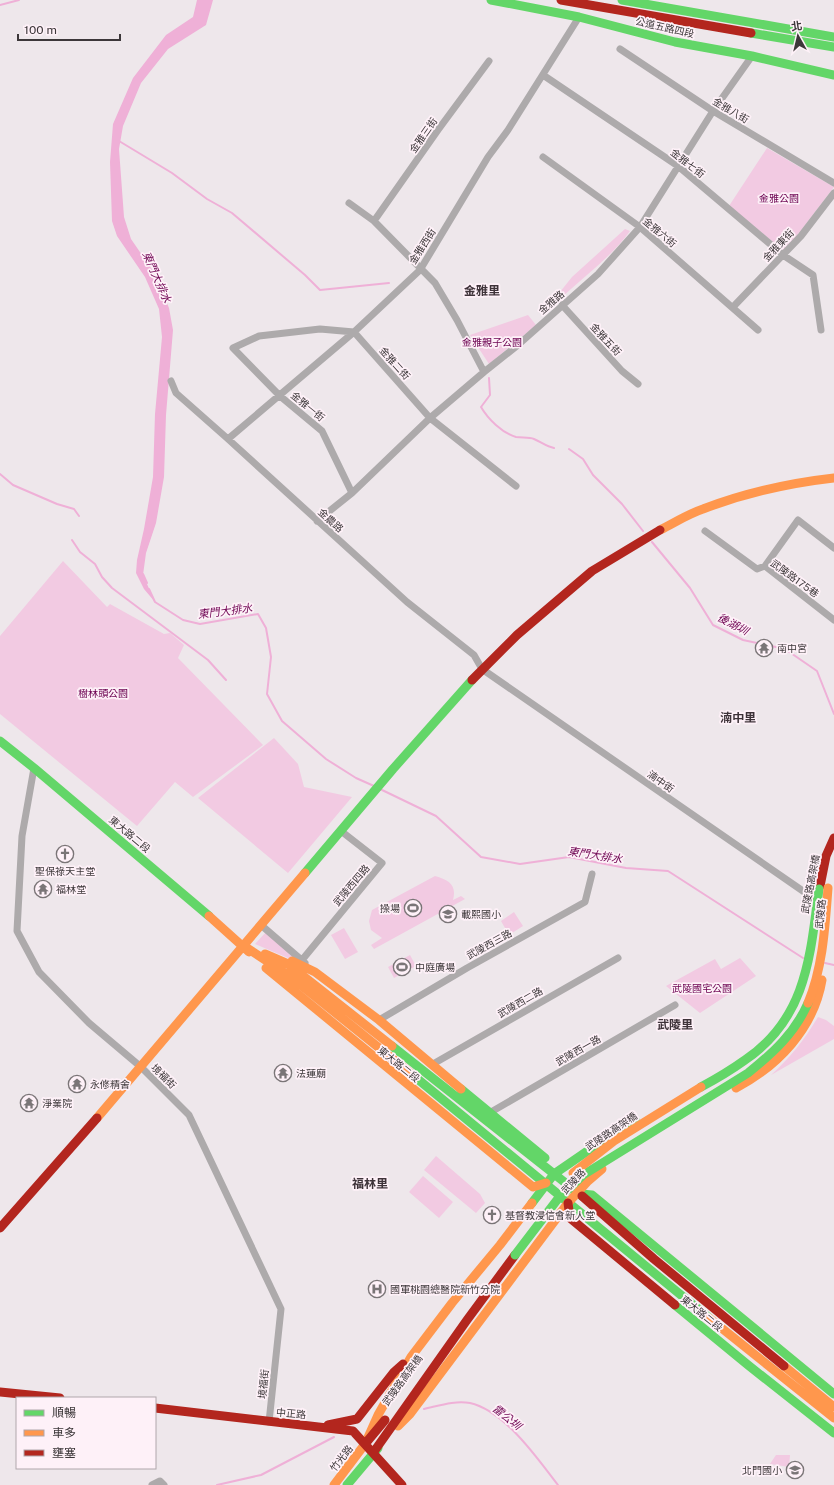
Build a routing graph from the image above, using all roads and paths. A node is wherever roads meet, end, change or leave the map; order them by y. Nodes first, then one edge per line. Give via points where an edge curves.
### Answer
1 (491, 0) edge
2 (561, 0) edge
3 (622, 0) edge
4 (580, 17) junction
5 (834, 33) edge
6 (819, 35) junction
7 (834, 37) edge
8 (818, 45) junction
9 (834, 47) edge
10 (620, 49) dead end
11 (834, 53) edge
12 (752, 56) junction
13 (489, 62) dead end
14 (543, 75) junction
15 (834, 75) edge
16 (713, 111) junction
17 (543, 157) dead end
18 (678, 166) junction
19 (834, 183) edge
20 (834, 193) edge
21 (349, 203) dead end
22 (374, 221) junction
23 (640, 227) junction
24 (783, 255) junction
25 (420, 270) junction
26 (562, 305) junction
27 (733, 307) junction
28 (758, 330) dead end
29 (821, 330) dead end
30 (354, 332) junction
31 (484, 372) junction
32 (171, 381) dead end
33 (638, 384) dead end
34 (280, 396) junction
35 (430, 418) junction
36 (228, 439) junction
37 (834, 478) edge
38 (516, 486) dead end
39 (352, 493) junction
40 (317, 521) junction
41 (705, 531) dead end
42 (834, 548) edge
43 (765, 566) junction
44 (834, 620) edge
45 (482, 669) junction
46 (0, 741) edge
47 (34, 768) junction
48 (834, 830) edge
49 (341, 831) junction
50 (834, 838) edge
51 (834, 861) edge
52 (592, 874) dead end
53 (827, 886) edge
54 (813, 898) junction
55 (827, 903) junction
56 (261, 925) junction
57 (244, 946) junction
58 (618, 958) dead end
59 (302, 960) junction
60 (315, 972) junction
61 (796, 984) junction
62 (818, 995) junction
63 (675, 1005) dead end
64 (379, 1020) junction
65 (433, 1064) junction
66 (141, 1067) junction
67 (682, 1105) junction
68 (491, 1112) junction
69 (647, 1113) junction
70 (665, 1130) junction
71 (554, 1174) junction
72 (546, 1183) junction
73 (578, 1193) junction
74 (568, 1203) junction
75 (0, 1228) edge
76 (513, 1253) junction
77 (411, 1357) junction
78 (0, 1392) edge
79 (834, 1394) edge
80 (50, 1397) edge
81 (834, 1407) edge
82 (156, 1408) edge
83 (834, 1418) edge
84 (268, 1422) junction
85 (323, 1427) junction
86 (834, 1433) edge
87 (366, 1444) junction
88 (373, 1453) junction
89 (152, 1485) edge
90 (164, 1485) edge
91 (334, 1485) edge
92 (347, 1485) edge
93 (402, 1485) edge

1 - 4 main road, 公道五路四段
2 - 8 main road
3 - 6 main road
4 - 12 main road, 公道五路四段 via 675,42
4 - 14 street, 金雅西街
5 - 6 main road
6 - 7 main road
8 - 9 main road
8 - 11 main road
10 - 16 street, 金雅八街
12 - 15 main road, 公道五路四段
12 - 16 street, 金雅路
13 - 22 street, 金雅三街
14 - 18 street, 金雅七街
14 - 25 street, 金雅西街 via 488,157
16 - 18 street, 金雅路
16 - 19 street, 金雅八街
17 - 23 street, 金雅六街
18 - 23 street, 金雅路
18 - 24 street, 金雅七街
20 - 24 street, 金雅東街
21 - 22 street
22 - 25 street
23 - 26 street, 金雅路 via 598,274
23 - 27 street, 金雅六街
24 - 27 street, 金雅東街
24 - 29 street, 金雅七街 via 813,275
25 - 30 street, 金雅西街
25 - 31 street via 435,283
26 - 31 street, 金雅路
26 - 33 street, 金雅五街 via 622,371
27 - 28 street, 金雅六街
30 - 34 street, 金雅西街
30 - 34 street, 金雅一街 via 320,329 259,336 233,348
30 - 35 street, 金雅二街
31 - 35 street, 金雅路
32 - 36 street, 金農路 via 176,393
34 - 36 street, 金雅西街
34 - 39 street, 金雅一街 via 322,431
35 - 38 street, 金雅二街
35 - 39 street, 金雅路
36 - 40 street, 金農路
37 - 45 main road via 734,498 702,508 660,530 592,571 517,635
39 - 40 street, 金雅路
40 - 45 street, 金農路 via 407,602 474,655
41 - 43 street, 武陵路175巷 via 757,569
42 - 43 street via 798,520
43 - 44 street, 武陵路175巷
45 - 49 main road
45 - 54 street, 湳中街
46 - 47 main road, 東大路二段
47 - 57 main road, 東大路二段
47 - 66 street, 境福街 via 22,836 17,931 39,972 89,1023
48 - 54 main road, 武陵路 via 821,857
49 - 56 main road
49 - 59 street, 武陵西四路 via 382,863
50 - 53 main road, 武陵路高架橋 via 826,856
51 - 53 main road, 武陵路高架橋
52 - 64 street, 武陵西三路 via 584,902
53 - 55 main road, 武陵路
53 - 67 main road, bridge via 813,972 788,1027 765,1052 747,1066
53 - 76 main road, 武陵路高架橋, bridge via 805,977 789,1014 778,1029 746,1060 589,1158 557,1188
53 - 76 main road, 武陵路高架橋, bridge via 819,970 813,993 798,1025 788,1038 748,1073 583,1175 557,1200
54 - 55 street, 湳中街
54 - 61 main road, 武陵路 via 802,967
55 - 62 main road, 武陵路 via 828,946
55 - 62 main road via 814,969
56 - 57 main road
56 - 59 street, 東大路二段
57 - 60 main road, 東大路二段 via 297,963
57 - 66 main road
57 - 71 main road, 東大路二段 via 288,964
57 - 72 main road, 東大路二段 via 274,975 533,1187
58 - 65 street, 武陵西二路
59 - 60 street, 東大路二段
60 - 64 main road, 東大路二段
61 - 62 street
61 - 69 main road, 武陵路 via 776,1022 748,1051
62 - 70 main road, 武陵路 via 797,1037 773,1063 760,1074
63 - 68 street, 武陵西一路
64 - 65 main road, 東大路二段
65 - 68 main road, 東大路二段
66 - 75 main road
66 - 84 street, 境福街 via 189,1115 281,1309
67 - 69 main road
67 - 70 main road
68 - 71 main road, 東大路二段 via 552,1164
69 - 71 main road, 武陵路
70 - 73 main road, 武陵路 via 595,1173
71 - 72 main road, 武陵路
71 - 73 main road, 東大路二段
72 - 74 main road, 東大路二段
72 - 77 main road, 武陵路
73 - 74 main road, 武陵路
73 - 79 main road, 東大路二段 via 592,1195
73 - 81 main road, 東大路二段
74 - 83 main road, 東大路二段
74 - 86 main road, 東大路二段 via 570,1218
74 - 88 main road, 武陵路 via 410,1414
76 - 87 main road, 武陵路高架橋
76 - 88 main road, 武陵路高架橋
77 - 85 main road via 394,1372 357,1418
77 - 87 main road, 武陵路 via 378,1415
78 - 80 main road
82 - 84 main road, 中正路
84 - 85 main road, 中正路
85 - 87 main road, 中正路 via 353,1431
87 - 88 main road, 中正路
87 - 91 main road, 竹光路
88 - 92 main road
88 - 93 main road, 中正路
89 - 90 street via 160,1481

